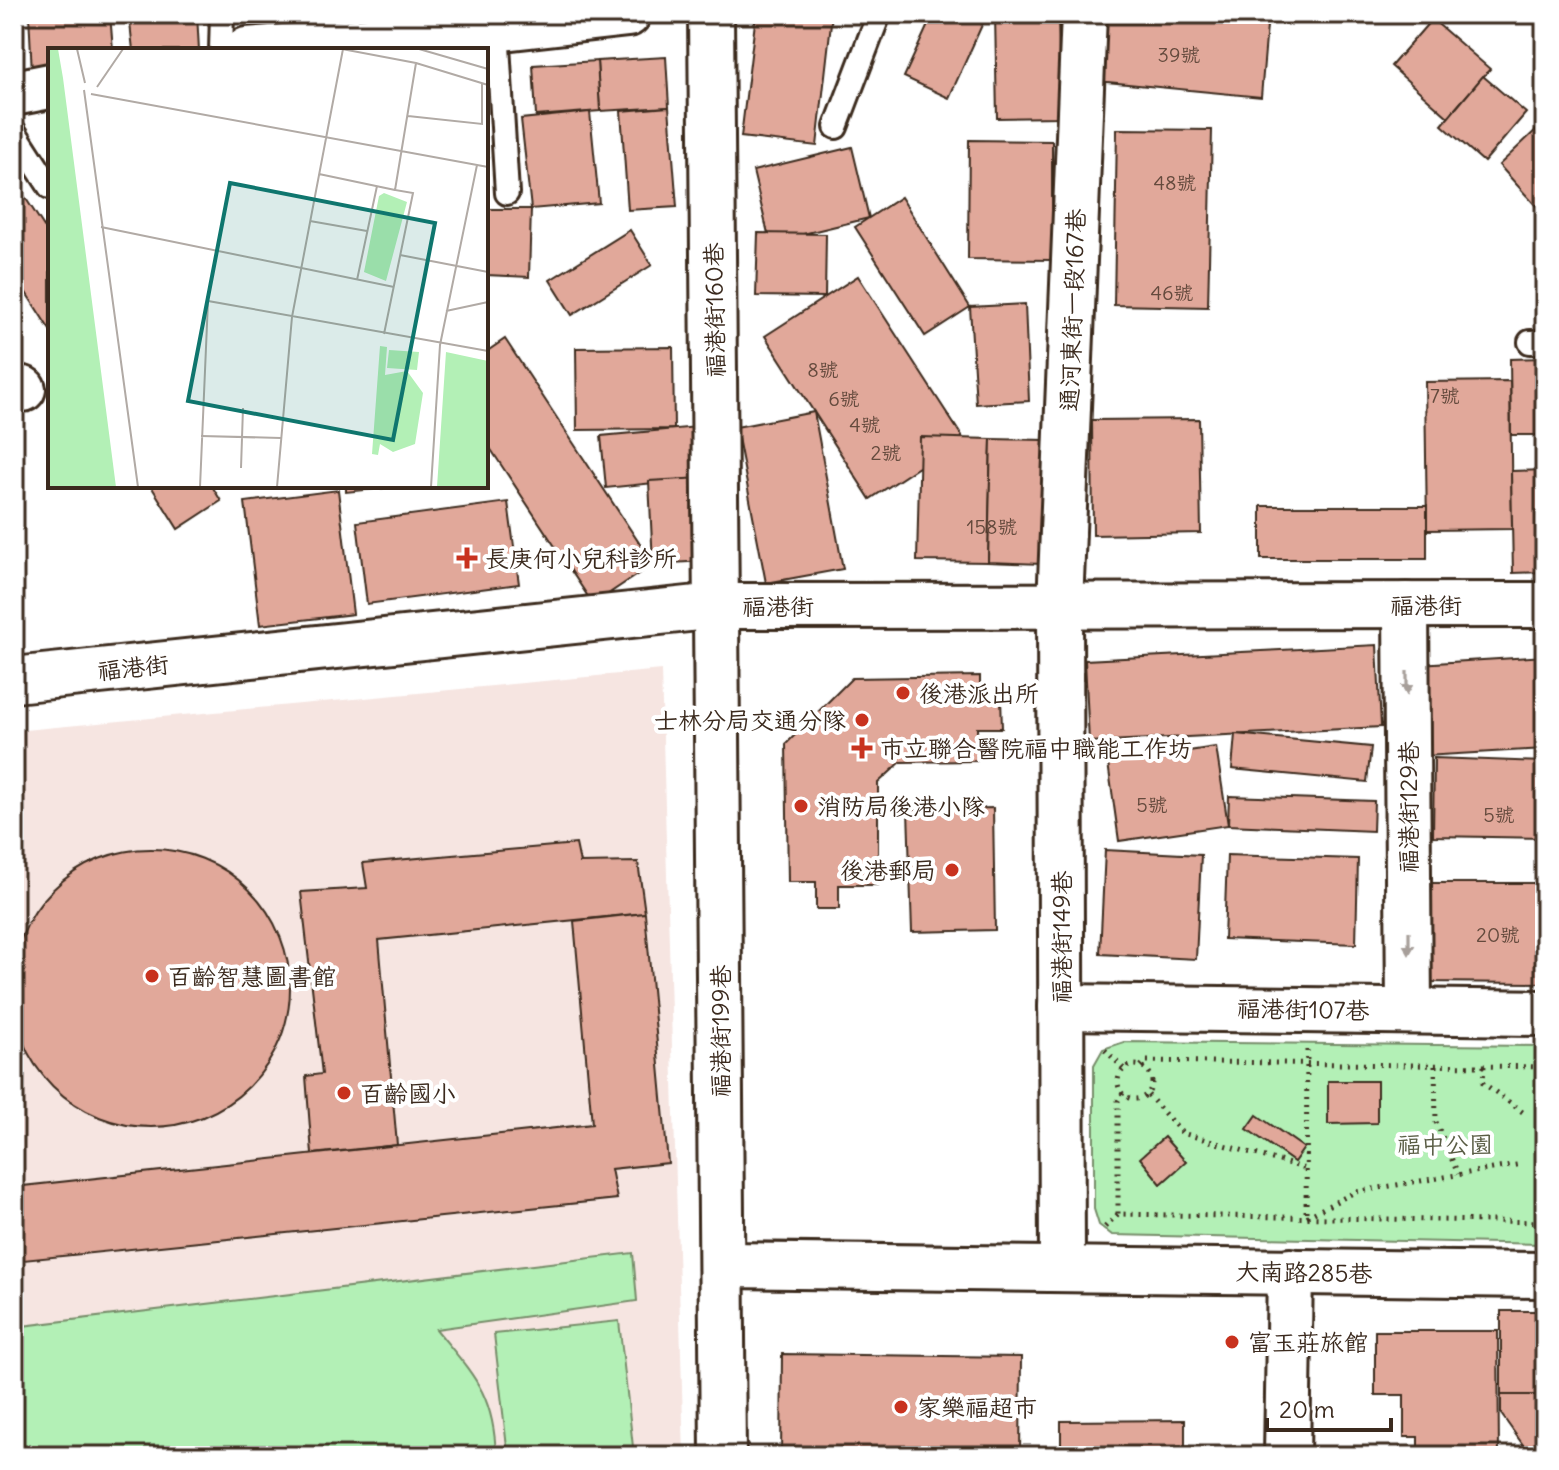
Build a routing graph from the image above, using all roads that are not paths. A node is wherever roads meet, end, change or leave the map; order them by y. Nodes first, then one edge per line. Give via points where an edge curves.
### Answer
1 (222, 14) edge
2 (628, 14) edge
3 (711, 14) edge
4 (879, 14) edge
5 (1084, 14) edge
6 (476, 25) edge
7 (221, 48) edge
8 (265, 48) edge
9 (480, 48) edge
10 (48, 86) edge
11 (488, 90) edge
12 (14, 93) edge
13 (836, 127) dead end
14 (14, 131) edge
15 (48, 184) edge
16 (507, 193) dead end
17 (1060, 605) junction
18 (1406, 605) junction
19 (1545, 605) edge
20 (717, 606) junction
21 (14, 680) edge
22 (1061, 1007) junction
23 (1409, 1010) junction
24 (1545, 1013) edge
25 (722, 1265) junction
26 (1062, 1268) junction
27 (1290, 1271) junction
28 (1545, 1275) edge
29 (723, 1456) edge
30 (1287, 1456) edge

1 - 7 lane
2 - 6 street
3 - 20 street, 福港街160巷
4 - 13 lane
5 - 17 street, 通河東街一段167巷
6 - 8 street
6 - 9 lane
10 - 12 street
11 - 16 lane
14 - 15 lane
17 - 18 street, 福港街
17 - 20 street, 福港街
17 - 22 street, 福港街149巷
18 - 19 street, 福港街
18 -> 23 street, 福港街129巷
20 - 21 street, 福港街
20 - 25 street, 福港街199巷
22 - 23 street, 福港街107巷
22 - 26 street, 福港街149巷
23 - 24 street, 福港街107巷
25 - 26 street, 大南路285巷
25 - 29 street, 福港街199巷
26 - 27 street, 大南路285巷
27 - 28 street, 大南路285巷
27 - 30 street

